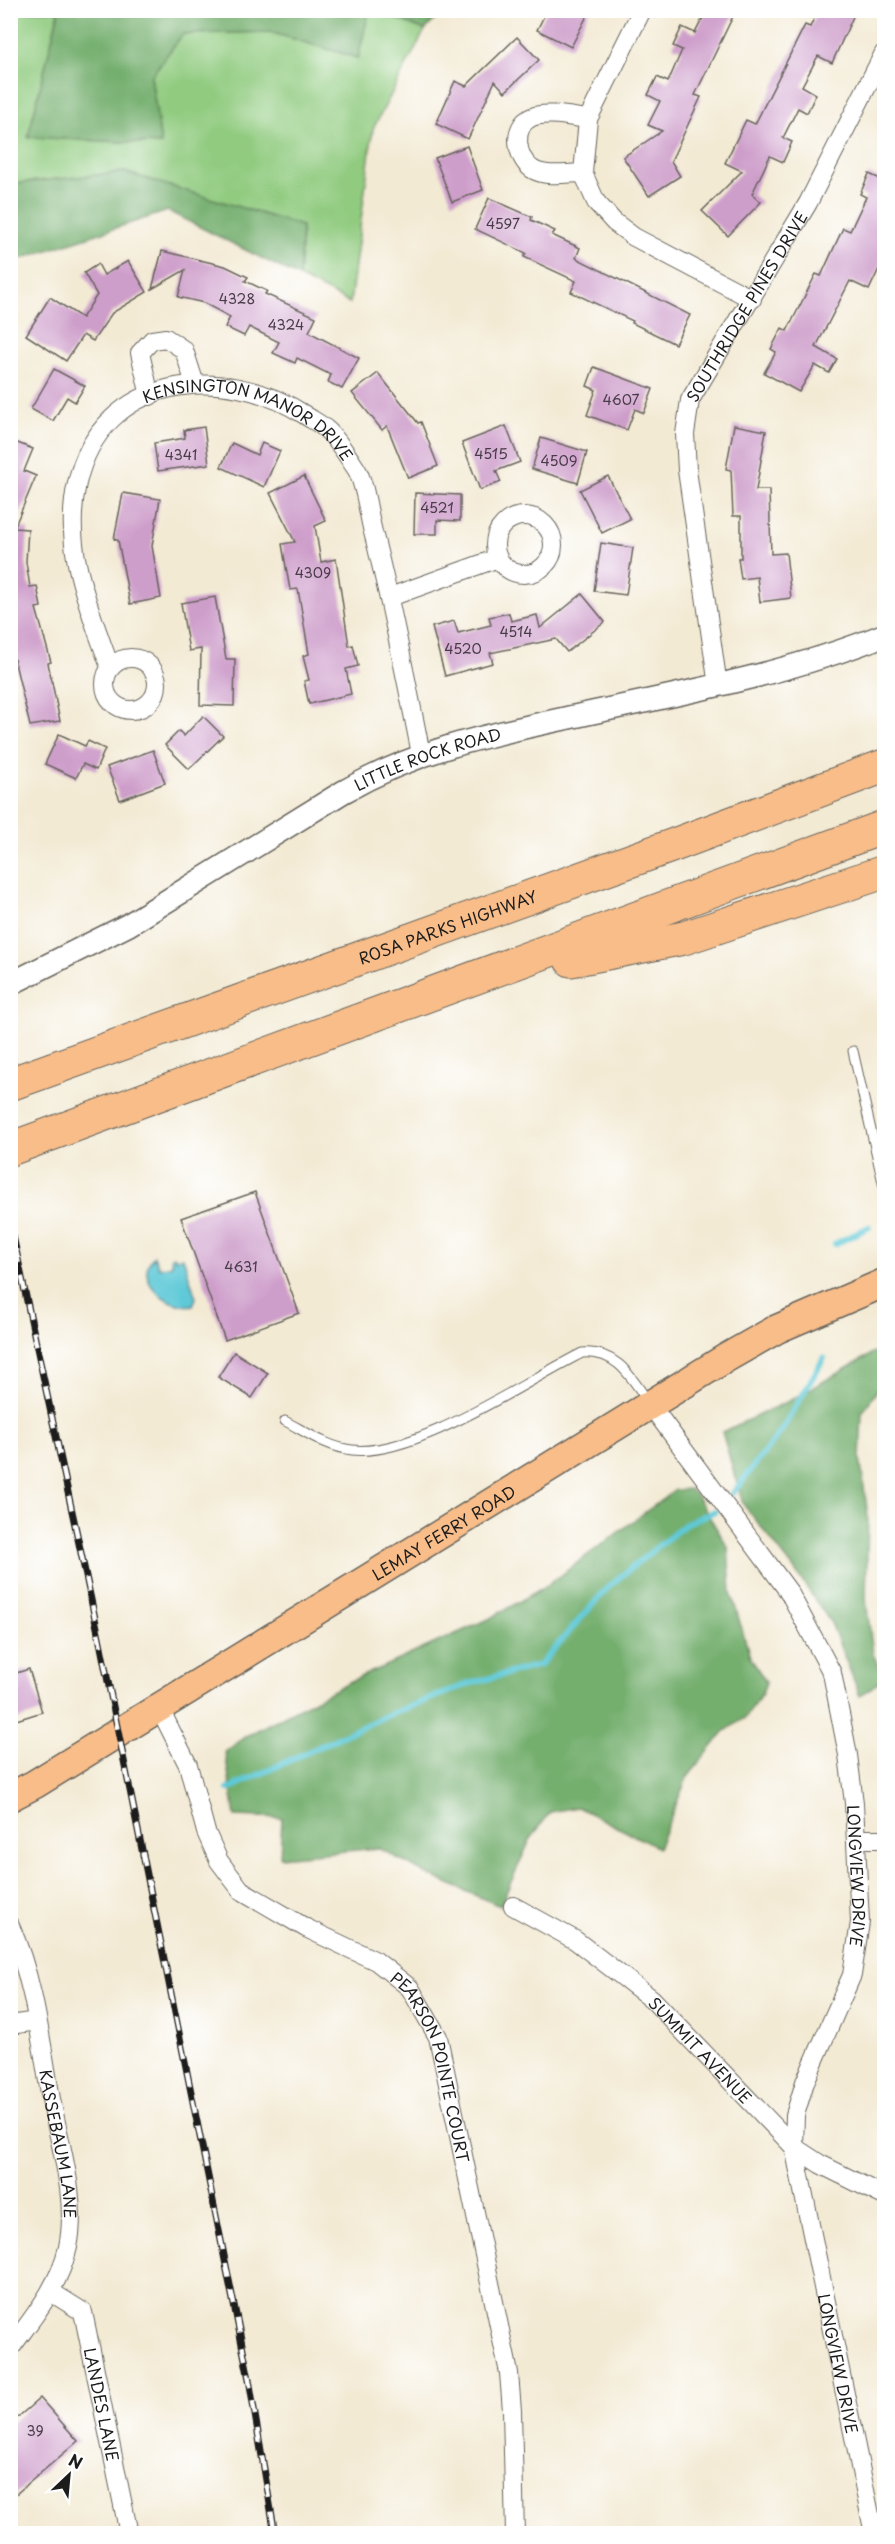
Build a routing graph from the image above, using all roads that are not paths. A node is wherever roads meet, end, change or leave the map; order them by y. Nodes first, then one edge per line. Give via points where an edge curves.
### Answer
1 (642, 10) edge
2 (885, 53) edge
3 (588, 119) junction
4 (583, 173) junction
5 (752, 299) junction
6 (195, 384) junction
7 (150, 396) junction
8 (498, 558) dead end
9 (390, 597) junction
10 (885, 635) edge
11 (110, 668) dead end
12 (718, 686) junction
13 (421, 754) junction
14 (885, 766) edge
15 (885, 827) edge
16 (885, 872) edge
17 (466, 981) junction
18 (10, 984) edge
19 (853, 1051) dead end
20 (10, 1084) edge
21 (10, 1149) edge
22 (885, 1187) edge
23 (885, 1283) edge
24 (649, 1403) junction
25 (285, 1421) dead end
26 (159, 1707) junction
27 (10, 1797) edge
28 (857, 1839) junction
29 (885, 1839) edge
30 (513, 1906) dead end
31 (10, 1926) edge
32 (37, 2021) junction
33 (10, 2025) edge
34 (794, 2147) junction
35 (885, 2196) edge
36 (51, 2292) junction
37 (10, 2349) edge
38 (129, 2534) edge
39 (514, 2534) edge
40 (874, 2534) edge

1 - 3 street
2 - 5 street, SOUTHRIDGE PINES DRIVE via 808,203
3 - 4 street
3 - 4 street via 549,115 531,118 520,128 517,141 522,157 532,169 546,174
4 - 5 street via 596,202 634,237
5 - 12 street, SOUTHRIDGE PINES DRIVE via 690,400 685,434
6 - 7 street, KENSINGTON MANOR DRIVE via 170,387
6 - 7 street via 183,351 166,338 152,340 140,353
6 - 9 street, KENSINGTON MANOR DRIVE via 234,385 274,397 327,430 358,472
7 - 11 street, KENSINGTON MANOR DRIVE via 113,417 96,439 77,481 72,517 77,572
8 - 9 street
9 - 13 street, KENSINGTON MANOR DRIVE
10 - 12 street, LITTLE ROCK ROAD via 787,669
12 - 13 street, LITTLE ROCK ROAD via 495,733
13 - 18 street, LITTLE ROCK ROAD via 343,792 128,925
14 - 20 highway, ROSA PARKS HIGHWAY
15 - 17 highway
16 - 17 highway via 684,938
17 - 21 highway
19 - 22 lane
23 - 24 main road, LEMAY FERRY ROAD via 777,1329
24 - 25 lane via 620,1365 594,1352 582,1353 444,1426 397,1444 352,1450 323,1442
24 - 26 main road, LEMAY FERRY ROAD
24 - 28 street, LONGVIEW DRIVE via 789,1592 832,1673 848,1755
26 - 27 main road, LEMAY FERRY ROAD
26 - 39 street, PEARSON POINTE COURT via 188,1765 210,1841 219,1861 241,1890 306,1928 376,1961 410,1988 438,2037 509,2373
28 - 29 street
28 - 34 street, LONGVIEW DRIVE via 860,1922 852,1975 805,2082 795,2115
30 - 34 street, SUMMIT AVENUE via 575,1940 651,1999
31 - 32 street, KASSEBAUM LANE
32 - 33 street
32 - 36 street, KASSEBAUM LANE via 71,2216 65,2258
34 - 35 street, SUMMIT AVENUE
34 - 40 street, LONGVIEW DRIVE
36 - 37 street, KASSEBAUM LANE
36 - 38 street, LANDES LANE via 83,2312

